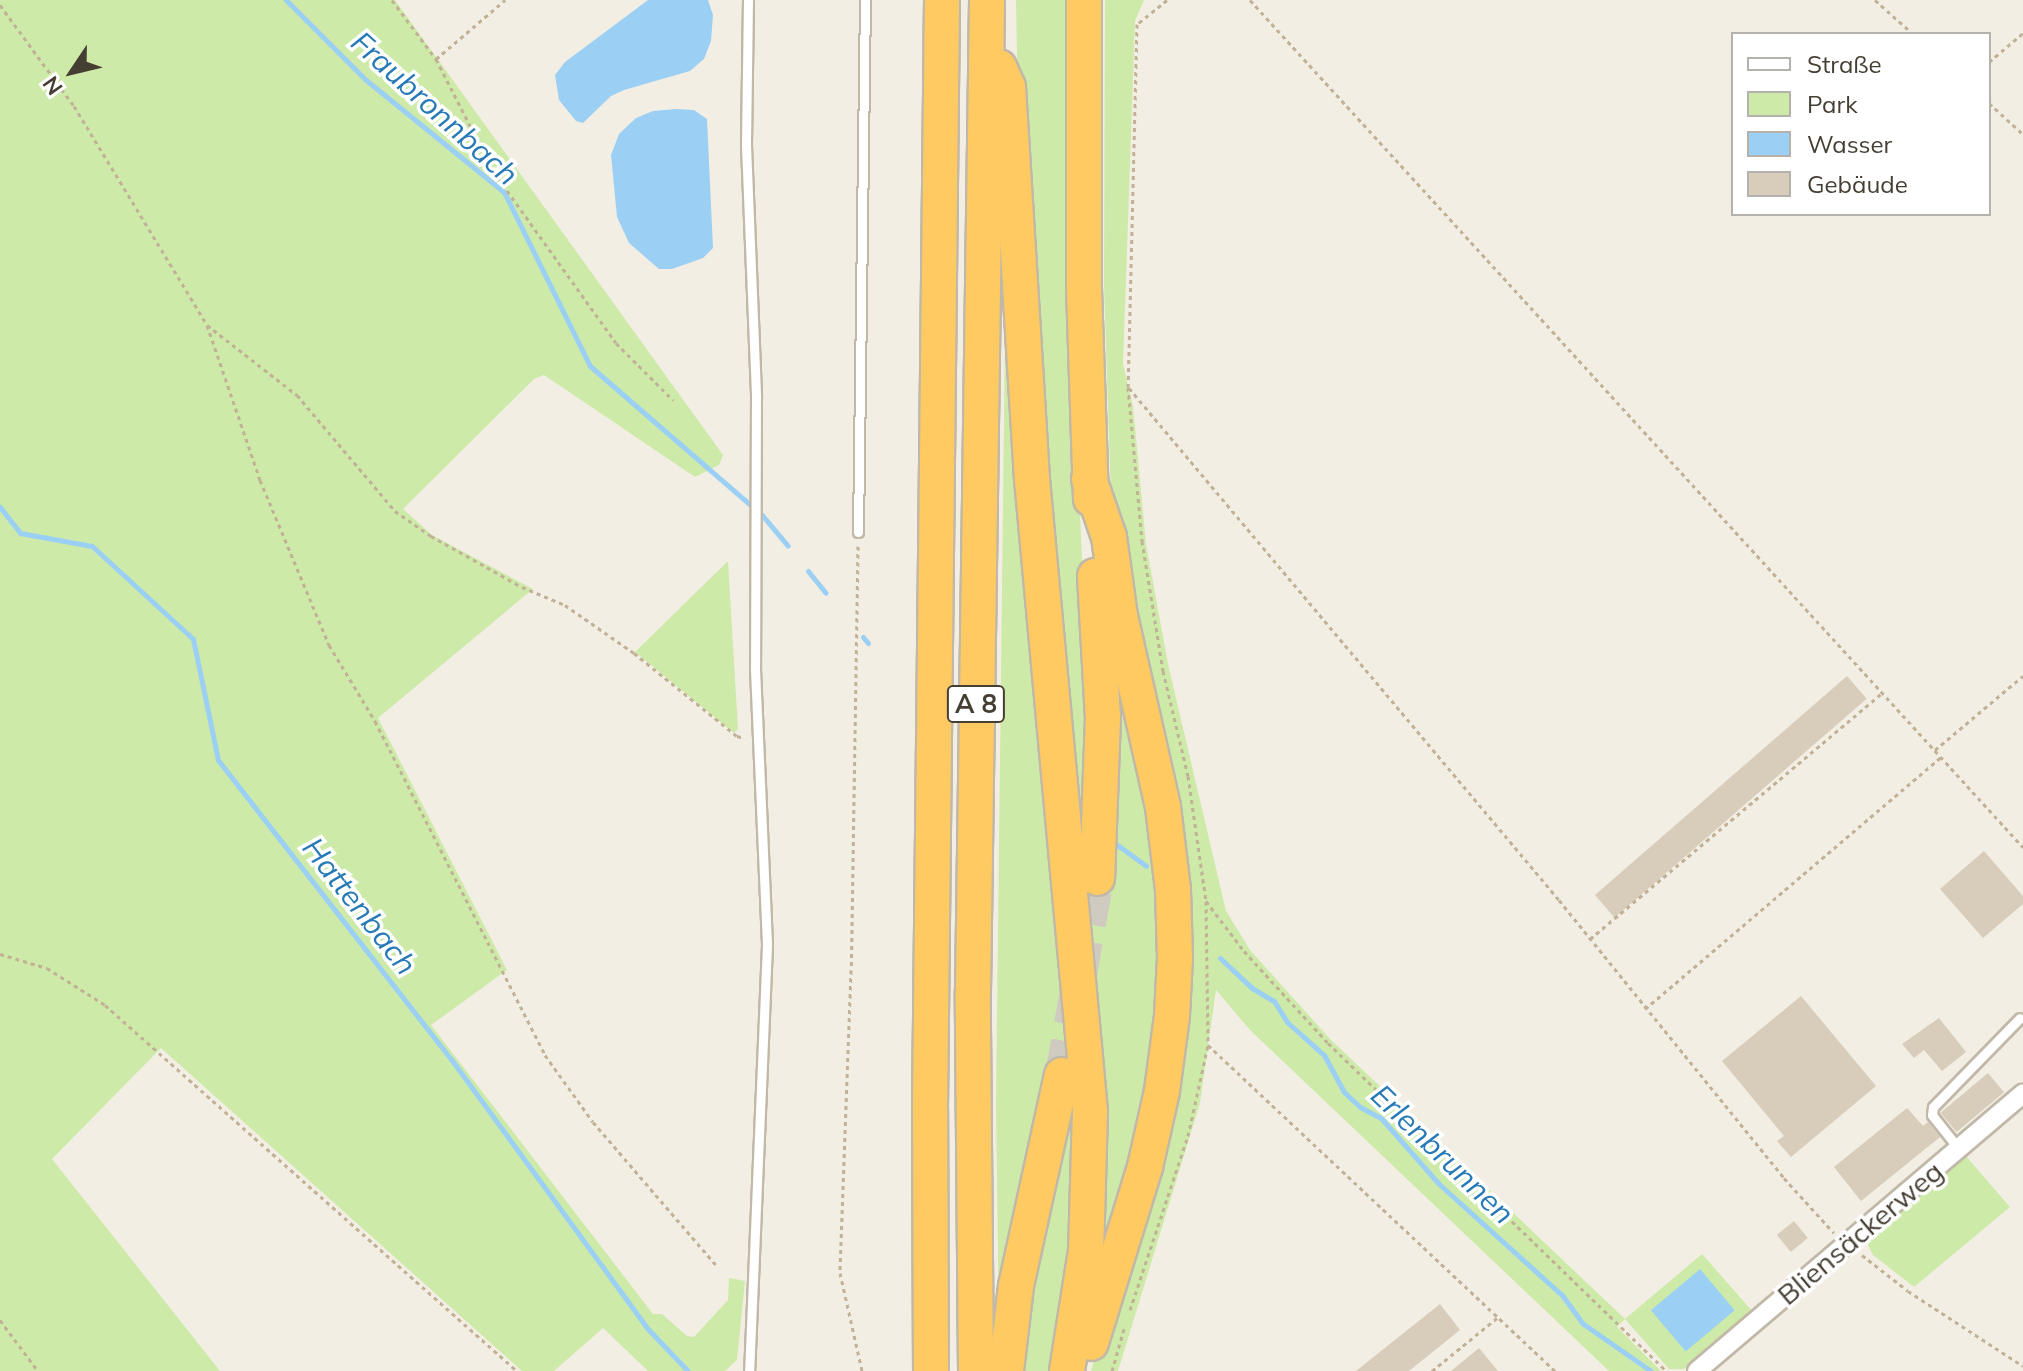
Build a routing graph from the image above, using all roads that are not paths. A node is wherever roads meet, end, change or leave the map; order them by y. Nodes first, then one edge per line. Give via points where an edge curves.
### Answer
1 (748, 0) edge
2 (865, 0) edge
3 (942, 0) edge
4 (987, 0) edge
5 (1084, 0) edge
6 (987, 37) junction
7 (1089, 479) junction
8 (858, 532) road end
9 (1097, 878) tunnel mouth
10 (2020, 1018) dead end
11 (1062, 1075) tunnel mouth
12 (2023, 1094) edge
13 (1959, 1149) junction
14 (749, 1371) edge
15 (931, 1371) edge
16 (976, 1371) edge
17 (1006, 1371) edge
18 (1067, 1371) edge
19 (1084, 1371) edge
20 (1697, 1371) edge

1 - 14 lane via 755,669 767,945
2 - 8 lane
3 - 15 highway, A 8
4 - 6 highway, A 8
5 - 7 highway
6 - 16 highway, A 8 via 973,992
6 - 18 highway, A 8 via 1008,87 1032,479 1090,1111 1086,1251
7 - 9 highway via 1103,717
7 - 19 highway via 1109,537 1120,616 1163,807 1173,890 1175,989 1162,1091 1145,1167
10 - 13 lane via 1933,1107 1932,1115
11 - 17 highway via 1016,1286
12 - 13 street, Bliensäckerweg
13 - 20 street, Bliensäckerweg

